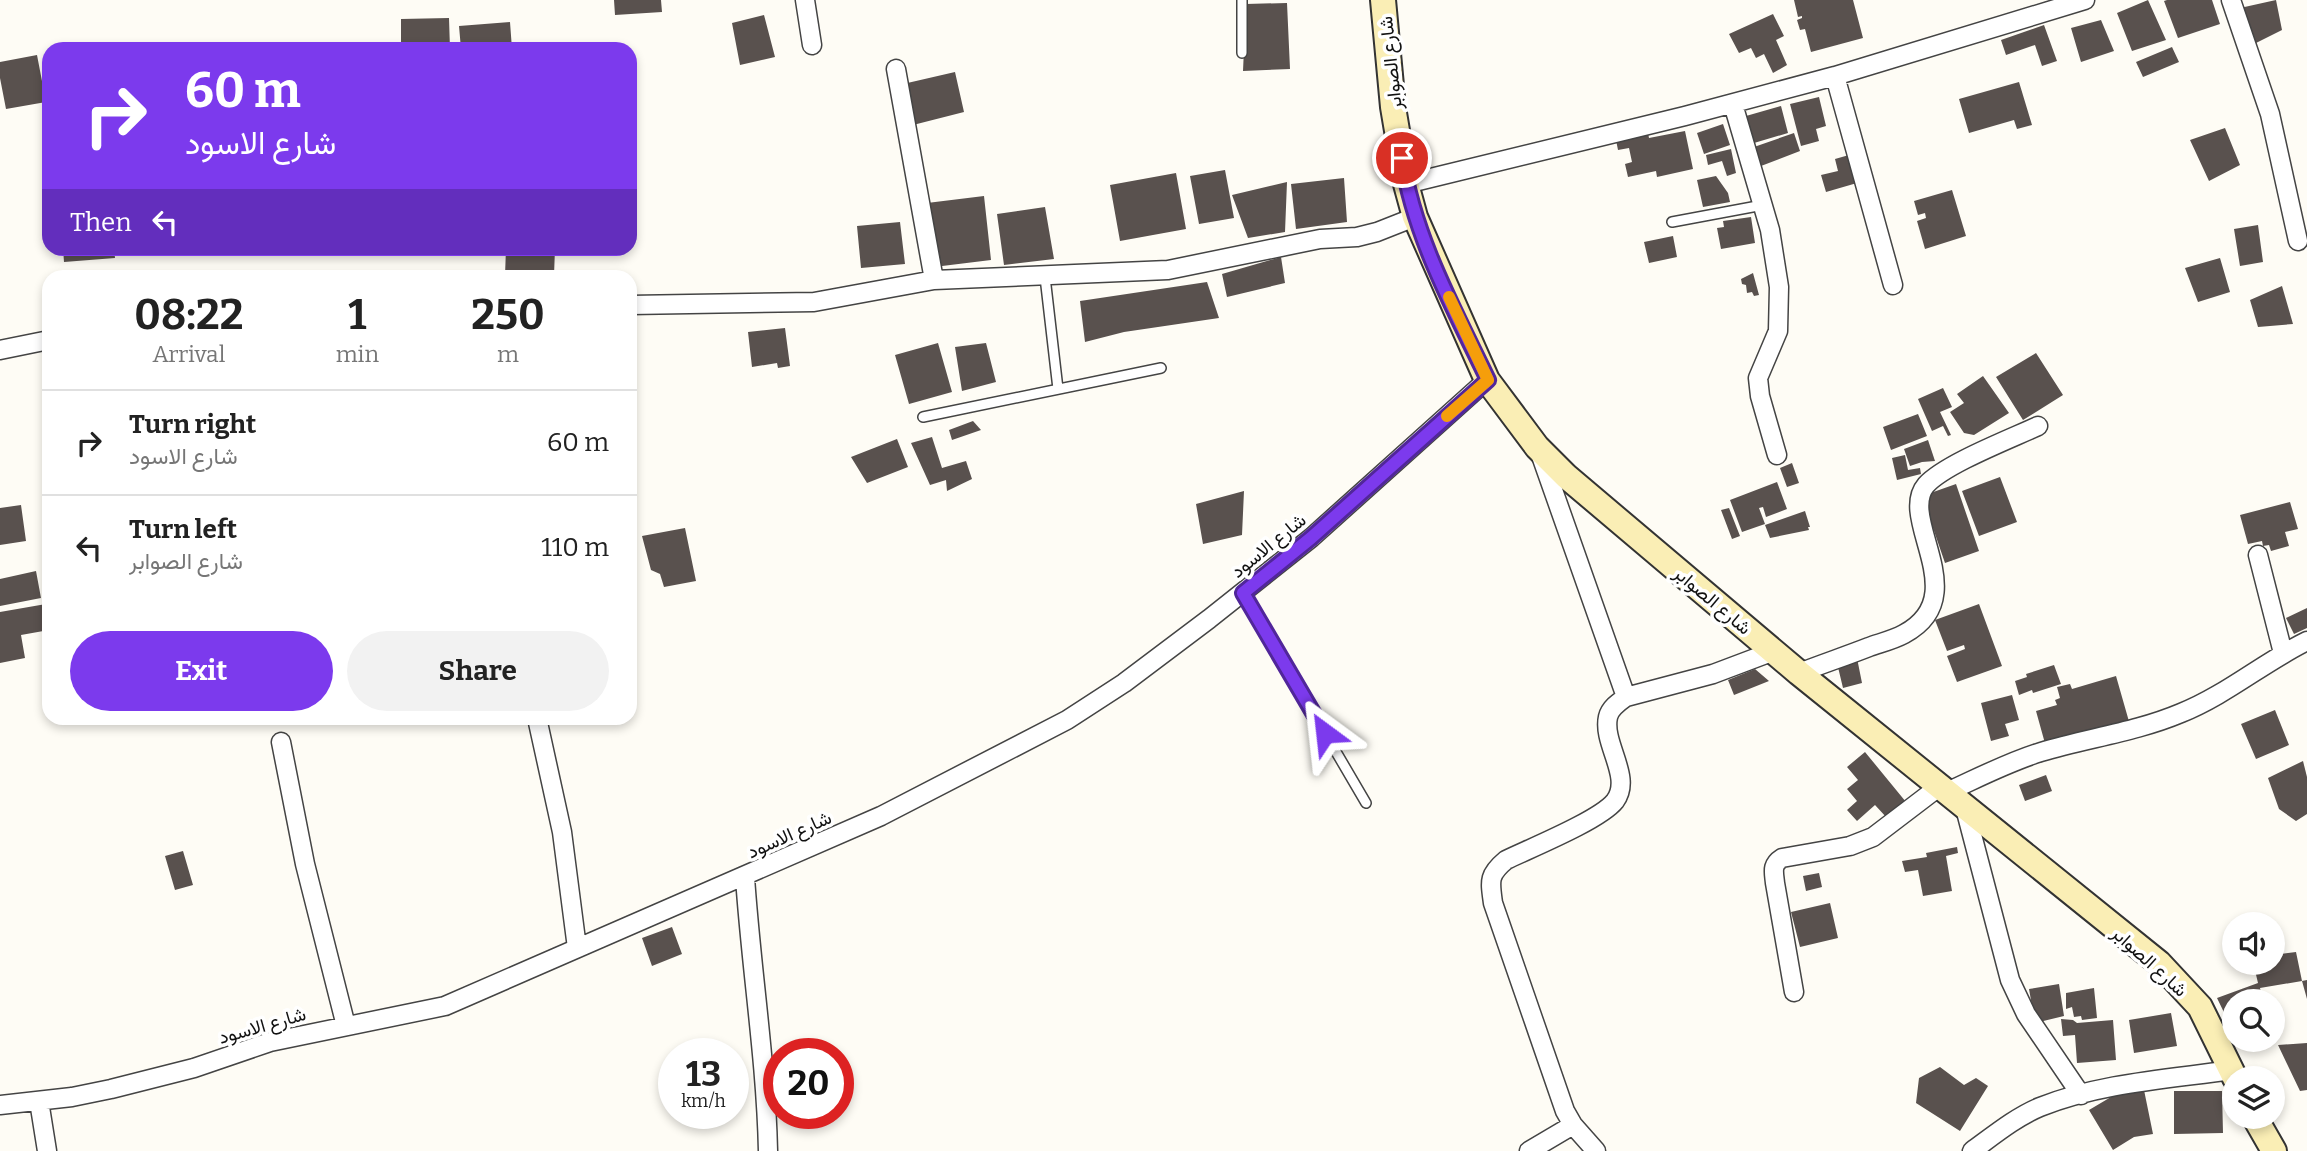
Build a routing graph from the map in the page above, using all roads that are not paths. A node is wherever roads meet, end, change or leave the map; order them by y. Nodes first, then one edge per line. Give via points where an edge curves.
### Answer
1 (805, 0) edge
2 (1242, 0) edge
3 (1383, 0) edge
4 (2085, 0) edge
5 (2231, 0) edge
6 (812, 45) dead end
7 (1242, 53) dead end
8 (896, 69) dead end
9 (1835, 76) junction
10 (1732, 104) junction
11 (1406, 184) junction
12 (1763, 205) junction
13 (1415, 217) junction
14 (1672, 222) dead end
15 (2298, 242) dead end
16 (1045, 277) junction
17 (934, 280) junction
18 (1893, 285) dead end
19 (637, 305) edge
20 (42, 341) edge
21 (0, 350) edge
22 (1161, 368) dead end
23 (1488, 380) junction
24 (1058, 389) junction
25 (923, 417) dead end
26 (2038, 426) dead end
27 (1538, 447) junction
28 (1777, 455) dead end
29 (2258, 555) dead end
30 (1243, 593) junction
31 (2307, 640) edge
32 (1774, 651) junction
33 (2283, 653) junction
34 (1799, 673) junction
35 (1626, 698) junction
36 (539, 725) edge
37 (281, 742) dead end
38 (1951, 795) junction
39 (1366, 803) dead end
40 (745, 877) junction
41 (577, 948) junction
42 (1794, 992) dead end
43 (346, 1026) junction
44 (2230, 1066) edge
45 (2222, 1076) edge
46 (2081, 1095) junction
47 (39, 1101) junction
48 (0, 1105) edge
49 (1573, 1125) junction
50 (2261, 1129) edge
51 (47, 1151) edge
52 (768, 1151) edge
53 (1529, 1151) edge
54 (1596, 1151) edge
55 (1972, 1151) edge
56 (2274, 1151) edge

1 - 6 street
2 - 7 lane
3 - 11 street, شارع الصوابر
4 - 9 street
5 - 15 street via 2270,114
8 - 17 street
9 - 10 street
9 - 18 street
10 - 11 street
10 - 12 street
11 - 13 street, شارع الصوابر
12 - 14 lane
12 - 28 street via 1779,287 1778,331 1758,379
13 - 16 street via 1357,237 1320,239 1168,270
13 - 23 street, شارع الصوابر
16 - 17 street
16 - 24 lane
17 - 19 street via 814,302
20 - 21 street
22 - 24 lane
23 - 27 street, شارع الصوابر
23 - 30 street, شارع الاسود
24 - 25 lane
26 - 34 street via 1944,470 1924,487 1919,507 1935,597 1927,615 1905,634
27 - 32 street, شارع الصوابر via 1566,476
27 - 35 street
29 - 33 street
30 - 39 lane
30 - 40 street, شارع الاسود via 1067,720 881,816
31 - 33 street
32 - 34 street, شارع الصوابر
32 - 35 street
33 - 38 street via 2183,713 2006,764
34 - 38 street, شارع الصوابر
35 - 49 street via 1608,717 1620,780 1620,793 1613,804 1598,816 1506,860 1493,871 1490,882 1493,903
36 - 41 street via 562,832
37 - 43 street via 305,864
38 - 42 street via 1873,838 1776,862 1775,883
38 - 44 street, شارع الصوابر via 2159,963 2200,1007
38 - 46 street via 2010,980 2026,1014
40 - 41 street, شارع الاسود
40 - 52 street
41 - 43 street, شارع الاسود via 445,1006
43 - 47 street, شارع الاسود via 270,1042 158,1077
45 - 46 street
46 - 55 street via 2039,1107
47 - 48 street, شارع الاسود
47 - 51 street
49 - 53 street
49 - 54 street
50 - 56 street

